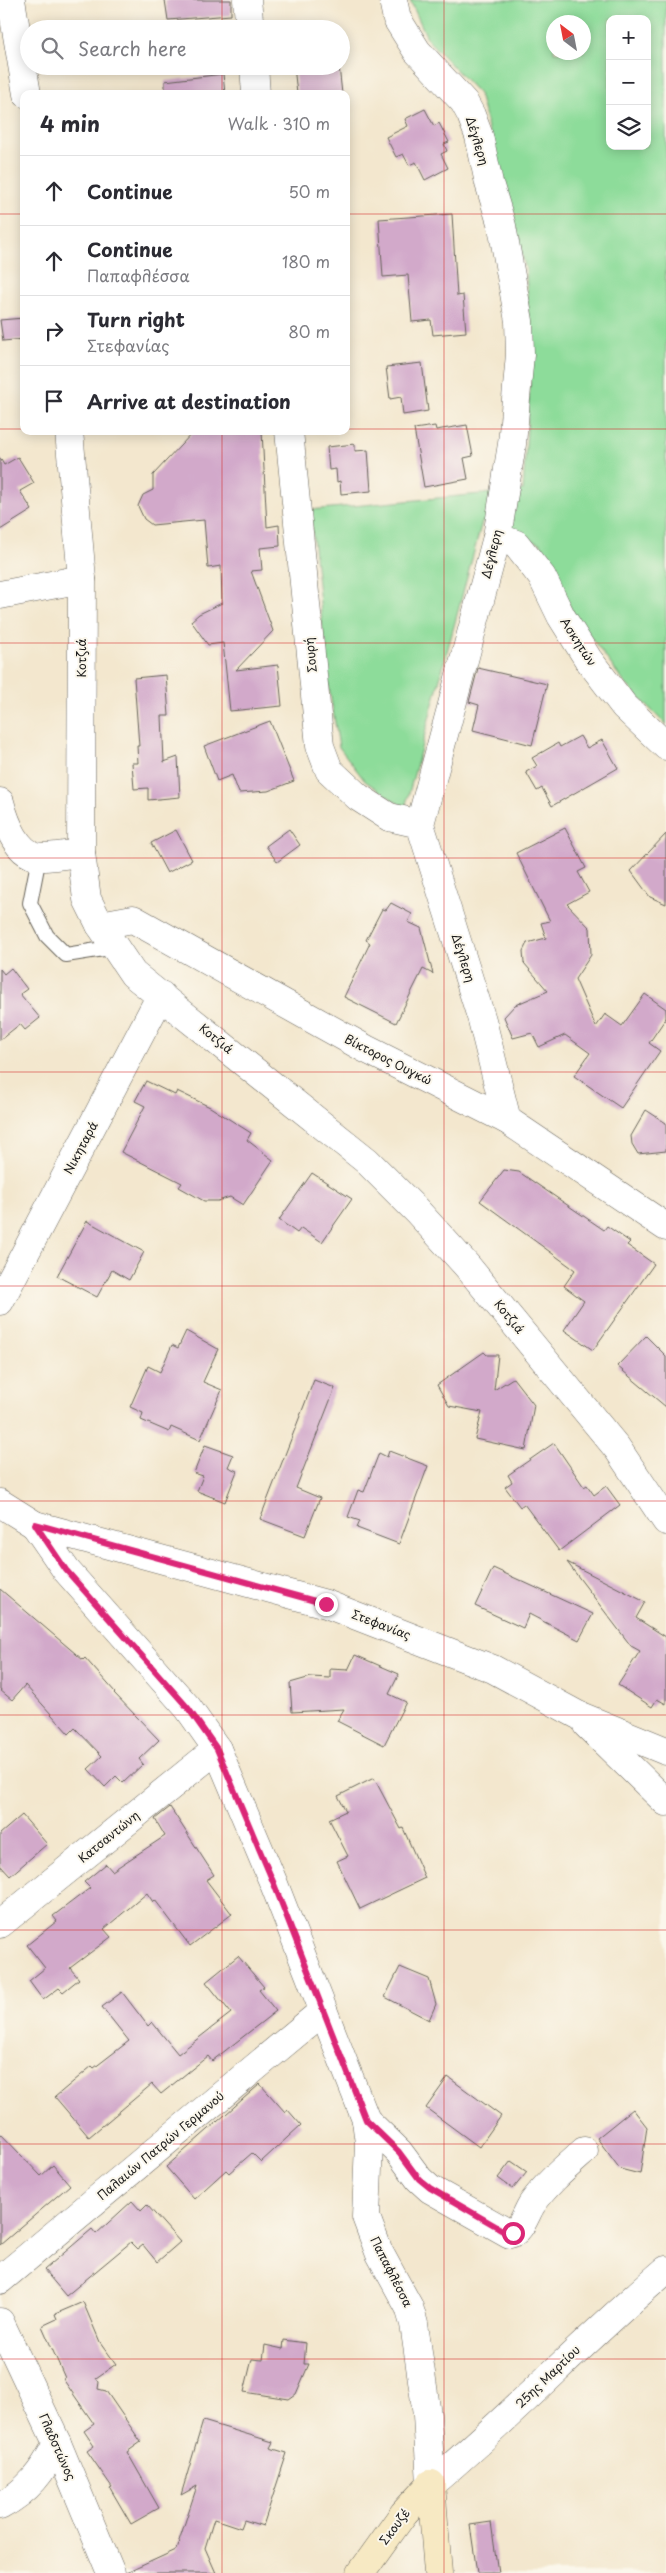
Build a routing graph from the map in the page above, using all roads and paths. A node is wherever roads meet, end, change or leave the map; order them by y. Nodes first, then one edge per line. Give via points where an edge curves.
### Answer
1 (11, 0) edge
2 (247, 0) edge
3 (393, 0) edge
4 (249, 20) edge
5 (20, 53) edge
6 (24, 75) edge
7 (255, 75) edge
8 (26, 90) edge
9 (256, 90) edge
10 (69, 435) edge
11 (290, 435) edge
12 (497, 537) junction
13 (82, 579) junction
14 (0, 595) edge
15 (666, 746) edge
16 (0, 802) edge
17 (420, 824) junction
18 (81, 853) junction
19 (39, 857) junction
20 (100, 925) junction
21 (116, 947) junction
22 (161, 995) junction
23 (507, 1120) junction
24 (666, 1227) edge
25 (0, 1301) edge
26 (0, 1503) edge
27 (666, 1521) edge
28 (35, 1524) junction
29 (578, 1715) junction
30 (217, 1749) junction
31 (666, 1752) edge
32 (666, 1802) edge
33 (5, 1912) edge
34 (323, 2011) junction
35 (366, 2120) junction
36 (584, 2151) dead end
37 (666, 2270) edge
38 (0, 2280) edge
39 (0, 2322) edge
40 (57, 2444) junction
41 (431, 2484) junction
42 (0, 2506) edge
43 (111, 2573) edge
44 (361, 2573) edge
45 (438, 2573) edge

1 - 5 street
2 - 4 street
3 - 12 street, Δέγλερη via 397,18 417,51 464,102 471,115 506,244 517,306 520,354 512,444
6 - 8 street
7 - 9 street
10 - 13 street, Κοτζιά
11 - 17 street, Σουρή via 320,746 330,770 358,797 388,817
12 - 15 street, Ασκητών via 516,544 542,577 561,616 588,659 624,706
12 - 17 street, Δέγλερη
13 - 14 street
13 - 18 street, Κοτζιά
16 - 19 street via 10,830 24,849
17 - 23 street, Δέγλερη via 482,1020
18 - 19 street
18 - 20 street, Κοτζιά via 87,899
19 - 21 lane via 30,903 47,936 66,955
20 - 21 street, Κοτζιά
20 - 23 street, Βίκτορος Ουγκώ via 133,919 366,1049
21 - 22 street, Κοτζιά via 133,974
22 - 25 street, Νικηταρά
22 - 27 street, Κοτζιά via 367,1161 417,1211 467,1266 617,1448
23 - 24 street, Βίκτορος Ουγκώ
26 - 28 street, Στεφανίας
28 - 29 street, Στεφανίας via 326,1604 493,1669
28 - 30 street, Παπαφλέσσα via 66,1570 188,1708
29 - 31 street, Στεφανίας
29 - 32 street
30 - 33 street, Κατσαντώνη
30 - 34 street, Παπαφλέσσα via 243,1806
34 - 35 street, Παπαφλέσσα
34 - 38 street, Παλαιών Πατρών Γερμανού
35 - 36 street via 399,2152 423,2183 510,2234 518,2231 536,2199
35 - 41 street, Παπαφλέσσα via 369,2143 366,2217 378,2252 409,2307 414,2324 427,2415
37 - 41 street, 25ης Μαρτίου via 583,2343 469,2453
39 - 40 street, Γλαδστώνος
40 - 42 street via 35,2480 20,2495
40 - 43 street, Γλαδστώνος
41 - 44 street, Σκουζέ via 404,2513
41 - 45 street, Παπαφλέσσα

